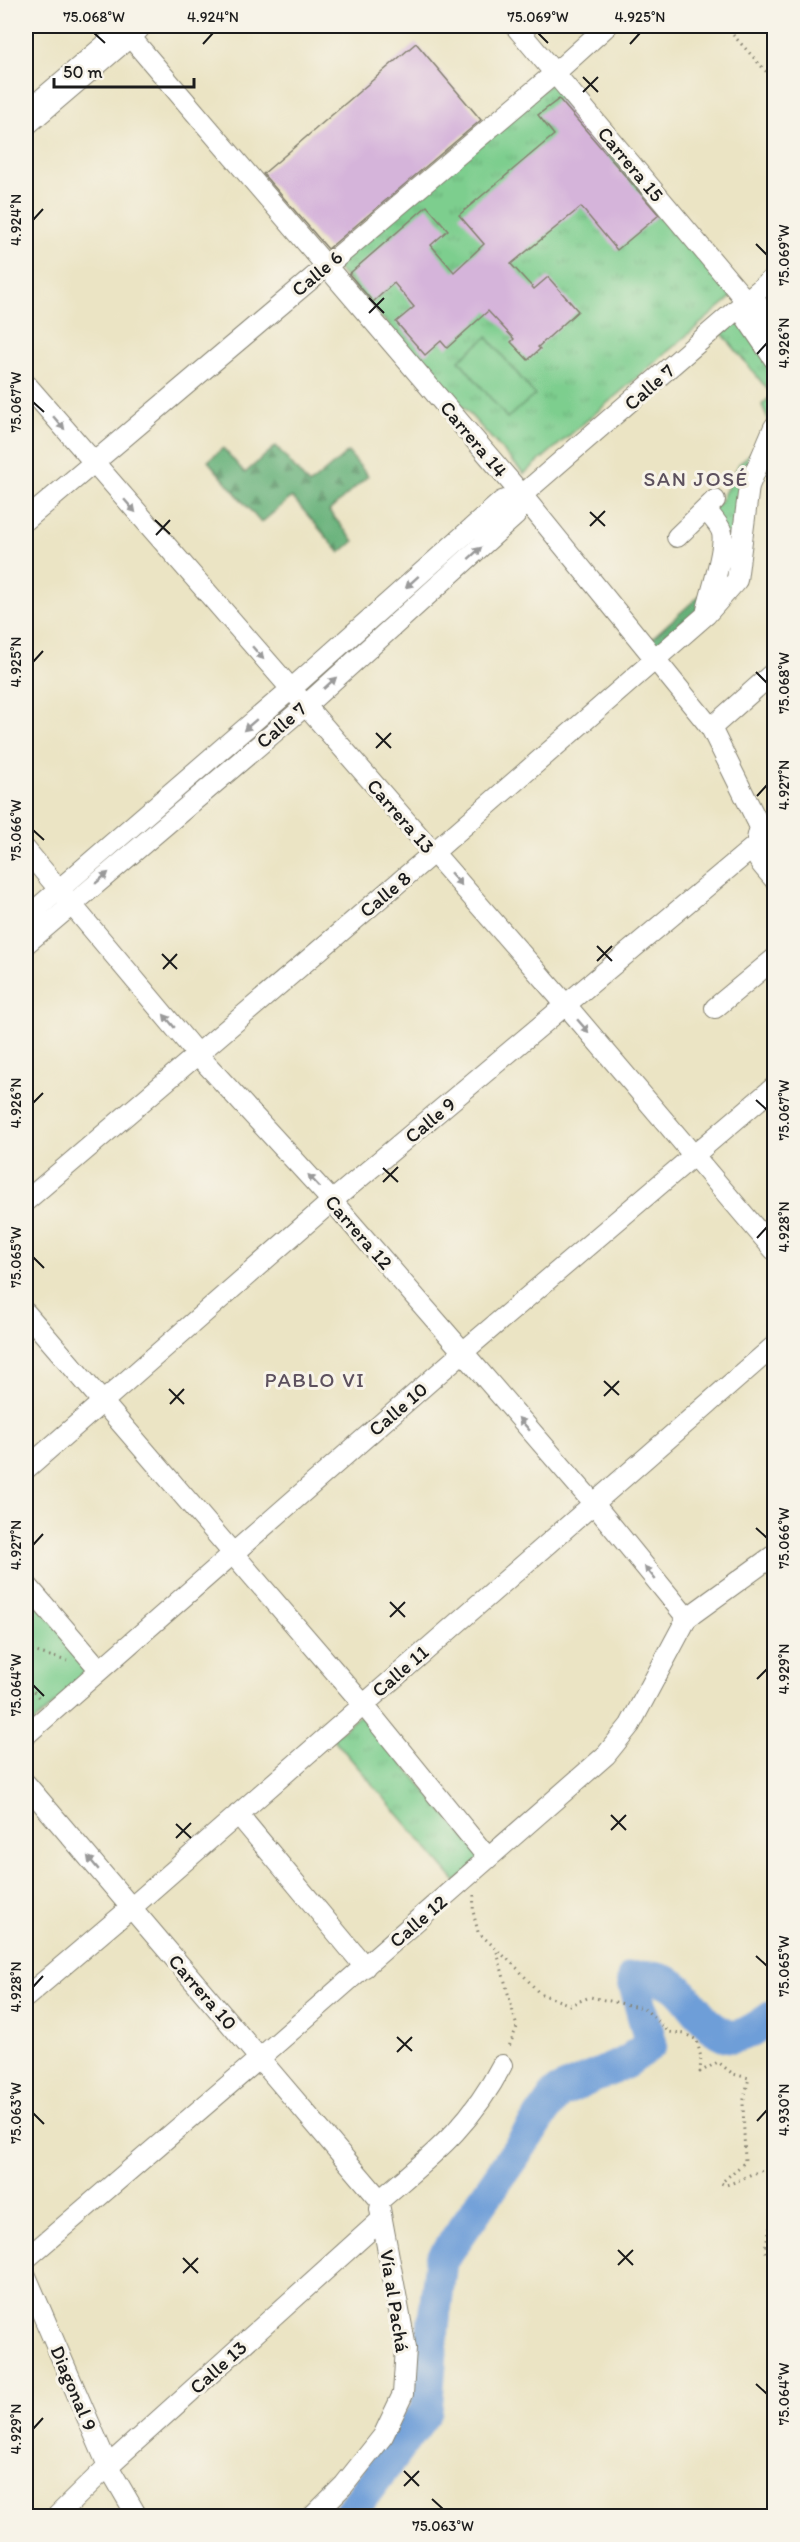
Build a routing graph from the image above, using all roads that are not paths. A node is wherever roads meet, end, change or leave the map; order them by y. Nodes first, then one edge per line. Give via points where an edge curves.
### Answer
1 (515, 26) edge
2 (607, 26) edge
3 (128, 28) edge
4 (555, 73) junction
5 (26, 119) edge
6 (326, 265) junction
7 (774, 277) edge
8 (747, 302) junction
9 (774, 328) edge
10 (774, 359) edge
11 (26, 384) edge
12 (774, 427) edge
13 (92, 461) junction
14 (522, 495) junction
15 (26, 520) edge
16 (677, 537) dead end
17 (706, 615) junction
18 (657, 660) junction
19 (774, 672) edge
20 (290, 690) junction
21 (304, 706) junction
22 (711, 728) junction
23 (756, 845) junction
24 (26, 850) edge
25 (433, 853) junction
26 (774, 879) edge
27 (65, 897) junction
28 (26, 918) edge
29 (26, 944) edge
30 (774, 959) edge
31 (566, 1005) junction
32 (715, 1008) dead end
33 (197, 1054) junction
34 (774, 1087) edge
35 (693, 1155) junction
36 (26, 1201) edge
37 (332, 1201) junction
38 (774, 1250) edge
39 (26, 1313) edge
40 (774, 1346) edge
41 (463, 1352) junction
42 (101, 1401) junction
43 (26, 1469) edge
44 (594, 1504) junction
45 (233, 1553) junction
46 (774, 1556) edge
47 (26, 1584) edge
48 (687, 1618) junction
49 (100, 1670) junction
50 (362, 1703) junction
51 (26, 1735) edge
52 (26, 1784) edge
53 (238, 1814) junction
54 (488, 1858) junction
55 (131, 1908) junction
56 (365, 1967) junction
57 (26, 1997) edge
58 (260, 2058) junction
59 (502, 2065) road end
60 (381, 2210) junction
61 (26, 2259) edge
62 (26, 2276) edge
63 (108, 2466) junction
64 (134, 2515) edge
65 (57, 2517) edge
66 (314, 2517) edge

1 - 4 street, Carrera 15
2 - 4 street, Calle 6
3 - 5 main road
3 - 6 street, Carrera 14
4 - 6 street, Calle 6
4 - 8 street, Carrera 15
6 - 13 street, Calle 6
6 - 14 street, Carrera 14
7 - 8 street, Calle 7
8 - 9 street
8 - 10 street, Carrera 15
8 - 14 street, Calle 7
11 -> 13 street, Carrera 13
12 - 17 street, Calle 8 via 749,486 737,580
13 - 15 street, Calle 6
13 -> 20 street, Carrera 13
14 - 18 street, Carrera 14
14 -> 20 street, Calle 7 via 502,501
21 -> 14 street, Calle 7 via 516,515
16 - 17 street via 711,505 724,545
17 - 18 street, Calle 8
18 - 22 street, Carrera 14
18 - 25 street, Calle 8
19 - 22 street
20 - 21 street, Carrera 13
20 -> 27 street, Calle 7
21 - 25 street, Carrera 13
27 -> 21 street, Calle 7
22 - 23 street, Carrera 14 via 760,827
23 - 26 street, Carrera 14 via 756,858
23 - 31 street, Calle 9
24 - 27 street, Carrera 12
25 -> 31 street, Carrera 13
25 - 33 street, Calle 8
27 - 28 street, Calle 7
27 - 29 street, Calle 7
33 -> 27 street, Carrera 12
30 - 32 street
31 -> 35 street, Carrera 13
31 - 37 street, Calle 9
33 - 36 street, Calle 8
37 -> 33 street, Carrera 12
34 - 35 street, Calle 10
35 - 38 street, Carrera 13
35 - 41 street, Calle 10
37 - 41 street, Carrera 12
37 - 42 street, Calle 9
39 - 42 street
40 - 44 street, Calle 11
44 -> 41 street, Carrera 12
41 - 45 street, Calle 10
42 - 43 street, Calle 9
42 - 45 street
48 -> 44 street, Carrera 12
44 - 50 street, Calle 11
45 - 49 street, Calle 10
45 - 50 street
46 - 48 street, Calle 12
47 - 49 street
48 - 54 street, Calle 12 via 630,1725 606,1755
49 - 51 street, Calle 10
50 - 53 street, Calle 11
50 - 54 street
55 -> 52 street, Carrera 10
53 - 55 street, Calle 11
53 - 56 street
54 - 56 street, Calle 12
55 - 57 street, Calle 11
55 - 58 street, Carrera 10
56 - 58 street, Calle 12
58 - 60 street, Carrera 10
58 - 61 street, Calle 12
59 - 60 street, Calle 13 via 487,2094 466,2121
60 - 63 street, Calle 13
60 - 66 street, Vía al Pachá via 406,2348 403,2394 383,2436
62 - 63 street, Diagonal 9
63 - 64 street, Diagonal 9
63 - 65 street, Calle 13

